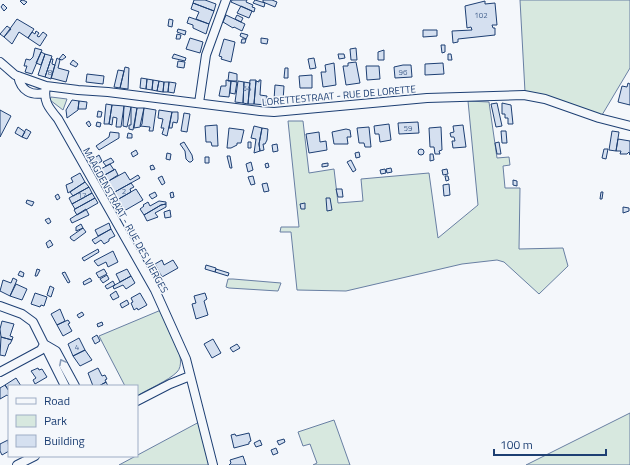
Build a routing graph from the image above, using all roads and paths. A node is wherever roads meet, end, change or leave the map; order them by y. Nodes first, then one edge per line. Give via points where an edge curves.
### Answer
1 (226, 0) edge
2 (0, 62) edge
3 (18, 76) junction
4 (46, 90) junction
5 (199, 104) junction
6 (630, 126) edge
7 (0, 306) edge
8 (44, 344) junction
9 (0, 372) edge
10 (190, 376) junction
11 (64, 385) edge
12 (74, 385) edge
13 (138, 400) edge
14 (34, 457) edge
15 (17, 465) edge
16 (213, 465) edge

1 - 5 street via 206,55
2 - 3 street
3 - 4 street, LORETTESTRAAT - RUE DE LORETTE
3 - 4 street via 19,83 28,93 36,95
4 - 5 street, LORETTESTRAAT - RUE DE LORETTE
4 - 10 street, MAAGDENSTRAAT - RUE DES VIERGES via 46,104 58,119 152,283 186,359
5 - 6 street, LORETTESTRAAT - RUE DE LORETTE via 274,112 427,98 524,95 545,99
7 - 8 street via 22,314 33,322
8 - 9 street via 41,350
8 - 11 street
12 -> 8 street via 56,351
10 - 13 street
10 - 16 street, MAAGDENSTRAAT - RUE DES VIERGES
14 - 15 street

